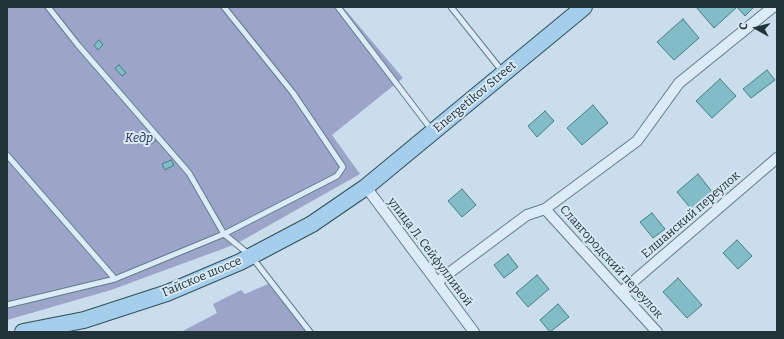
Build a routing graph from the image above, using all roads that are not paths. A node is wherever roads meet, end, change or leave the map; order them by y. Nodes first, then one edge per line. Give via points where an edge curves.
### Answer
1 (48, 7) edge
2 (224, 7) edge
3 (338, 7) edge
4 (451, 7) edge
5 (584, 7) edge
6 (773, 7) edge
7 (504, 73) junction
8 (433, 132) junction
9 (7, 155) edge
10 (777, 158) edge
11 (366, 187) junction
12 (545, 208) junction
13 (224, 234) junction
14 (251, 256) junction
15 (115, 279) junction
16 (437, 282) junction
17 (621, 292) junction
18 (7, 305) edge
19 (23, 332) edge
20 (310, 332) edge
21 (474, 332) edge
22 (657, 332) edge

1 - 13 lane via 189,173
2 - 13 lane via 293,93 343,167 337,176
3 - 8 lane
4 - 7 lane
5 - 7 main road, Energetikov Street
6 - 12 street via 679,83 637,140
7 - 8 main road, Energetikov Street
8 - 11 main road, Energetikov Street
9 - 15 lane
10 - 17 street, Елшанский переулок
11 - 14 main road, Гайское шоссе via 312,224
11 - 16 street, улица Л. Сейфуллиной
12 - 16 street via 527,215
12 - 17 street, Славгородский переулок
13 - 14 lane
13 - 15 lane
14 - 19 main road, Гайское шоссе via 166,293 84,320
14 - 20 lane
15 - 18 lane
16 - 21 street, улица Л. Сейфуллиной
17 - 22 street, Славгородский переулок

